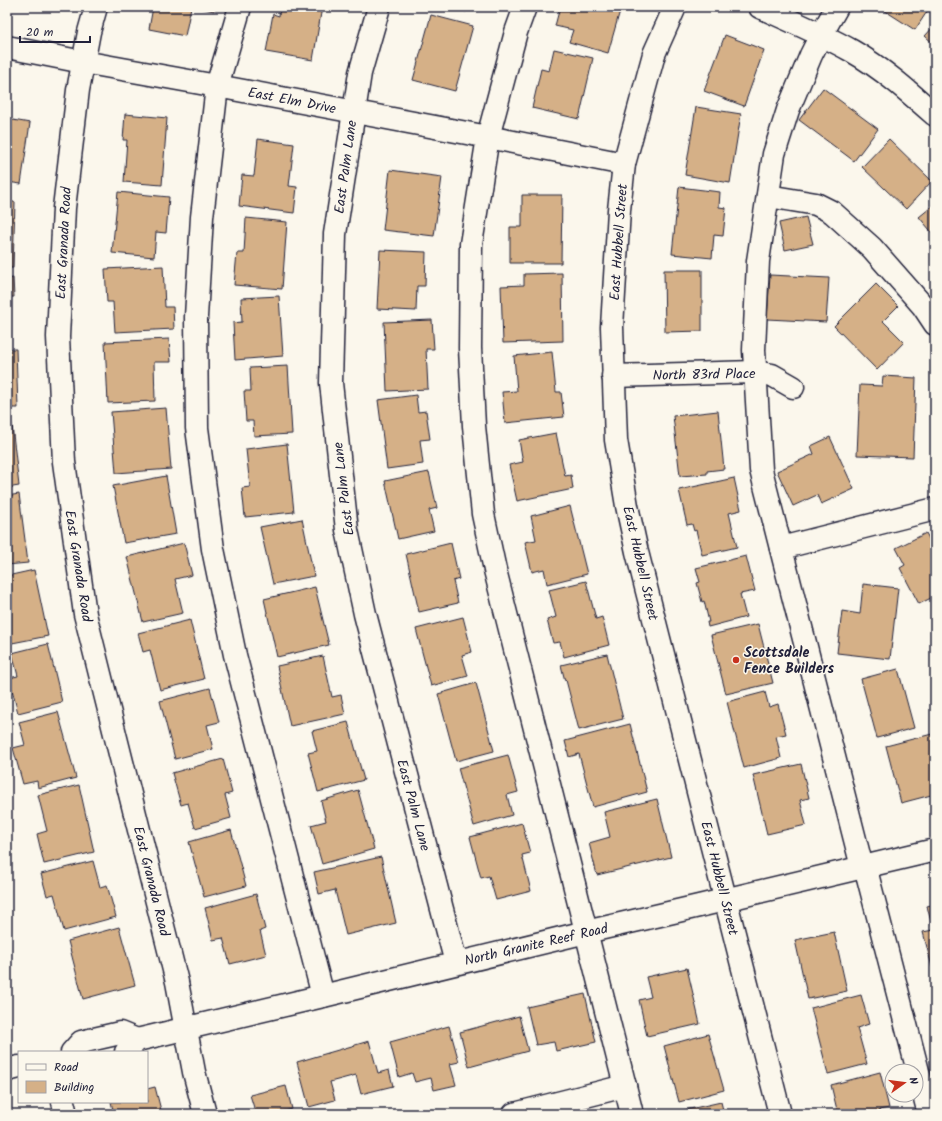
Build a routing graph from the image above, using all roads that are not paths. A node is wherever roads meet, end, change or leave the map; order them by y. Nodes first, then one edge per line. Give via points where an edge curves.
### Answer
1 (96, 7) edge
2 (240, 7) edge
3 (379, 7) edge
4 (525, 7) edge
5 (675, 7) edge
6 (760, 7) edge
7 (837, 7) edge
8 (820, 35) junction
9 (7, 47) edge
10 (83, 62) junction
11 (217, 86) junction
12 (353, 111) junction
13 (935, 115) edge
14 (488, 137) junction
15 (624, 164) junction
16 (768, 196) junction
17 (935, 324) edge
18 (755, 372) junction
19 (613, 376) junction
20 (793, 387) dead end
21 (935, 509) edge
22 (781, 548) junction
23 (935, 850) edge
24 (864, 867) junction
25 (725, 900) junction
26 (586, 932) junction
27 (456, 963) junction
28 (323, 996) junction
29 (186, 1028) junction
30 (132, 1046) edge
31 (73, 1051) edge
32 (18, 1067) edge
33 (7, 1070) edge
34 (625, 1086) junction
35 (64, 1103) edge
36 (66, 1114) edge
37 (205, 1114) edge
38 (514, 1114) edge
39 (632, 1114) edge
40 (780, 1114) edge
41 (928, 1114) edge

1 - 10 street, East Granada Road
2 - 11 street
3 - 12 street, East Palm Lane via 360,73
4 - 14 street
5 - 15 street, East Hubbell Street via 654,54
6 - 8 street
7 - 8 street
8 - 13 street via 880,69
8 - 16 street via 788,110 774,154
9 - 10 street, East Elm Drive
10 - 11 street, East Elm Drive
10 - 29 street, East Granada Road via 64,208 58,337 64,462 85,614 177,982
11 - 12 street, East Elm Drive
11 - 28 street via 202,217 196,317 197,428 213,548 235,655
12 - 14 street, East Elm Drive
12 - 27 street, East Palm Lane via 335,234 331,383 347,530 365,614
14 - 15 street, East Elm Drive
14 - 26 street via 471,244 470,348 474,426 483,514
15 - 19 street, East Hubbell Street via 612,327
16 - 17 street via 816,204 832,212 872,248 923,306
16 - 18 street via 758,262
18 - 19 street, North 83rd Place
18 - 20 street, North 83rd Place via 772,375
18 - 22 street via 761,470
19 - 25 street, East Hubbell Street via 616,440 627,506
21 - 22 street
22 - 24 street
23 - 24 street, North Granite Reef Road
24 - 25 street, North Granite Reef Road
24 - 41 street
25 - 26 street, North Granite Reef Road
25 - 40 street, East Hubbell Street
26 - 27 street, North Granite Reef Road
26 - 34 street
27 - 28 street, North Granite Reef Road
28 - 29 street, North Granite Reef Road
29 - 30 street, North Granite Reef Road
29 - 37 street, East Granada Road
30 - 31 street, North Granite Reef Road via 120,1033 81,1042
32 - 33 street
34 - 38 street
34 - 39 street
35 - 36 street

